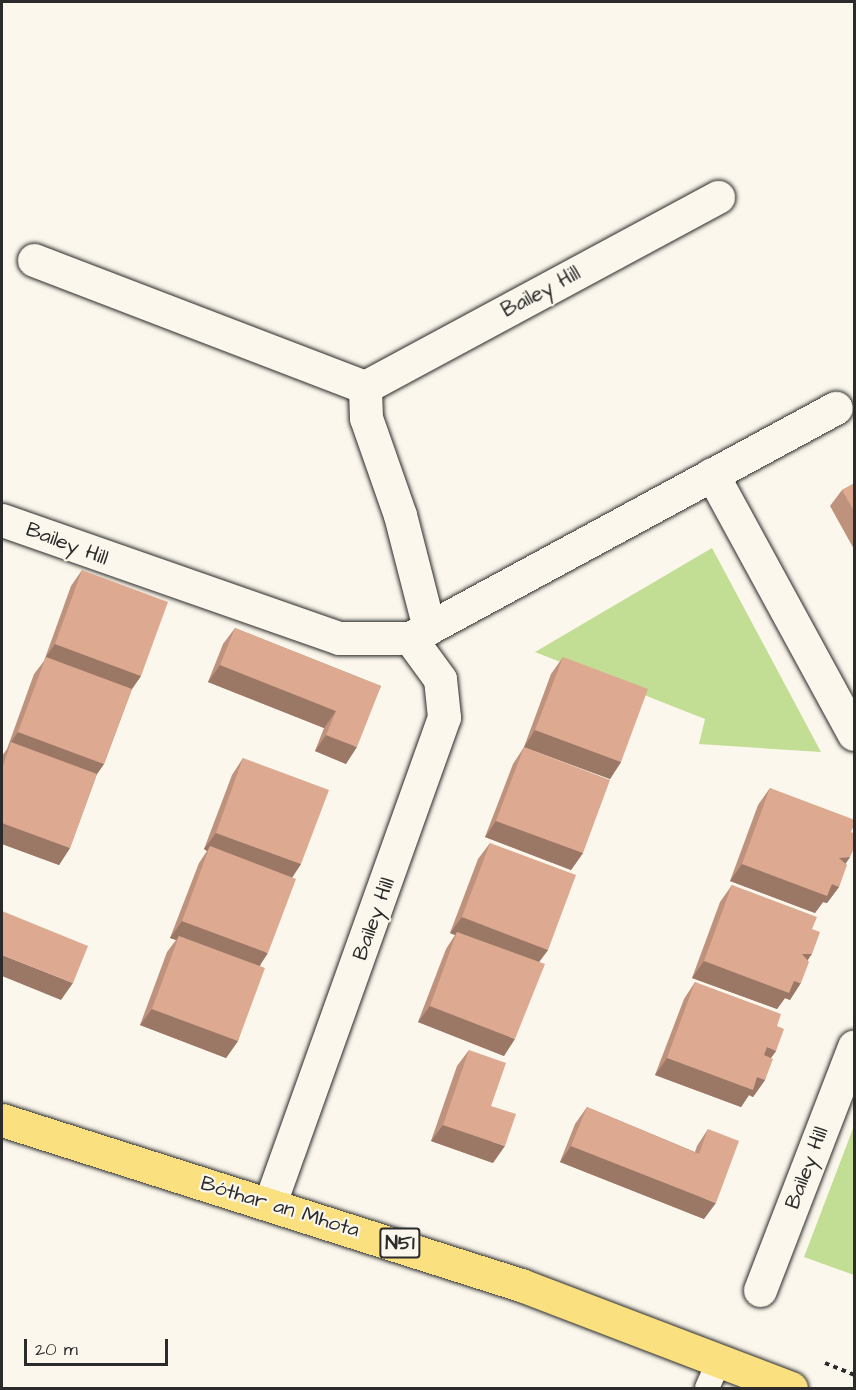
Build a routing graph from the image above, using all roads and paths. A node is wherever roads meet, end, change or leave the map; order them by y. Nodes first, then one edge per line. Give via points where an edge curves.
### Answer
1 (718, 197) dead end
2 (34, 260) dead end
3 (365, 387) junction
4 (836, 408) dead end
5 (712, 474) junction
6 (2, 520) edge
7 (419, 633) junction
8 (855, 734) edge
9 (855, 1046) edge
10 (2, 1120) edge
11 (270, 1203) junction
12 (760, 1290) dead end
13 (713, 1375) edge
14 (791, 1389) edge

1 - 3 street, Bailey Hill
2 - 3 street
3 - 7 street, Bailey Hill via 366,418 400,515
4 - 5 street, Bailey Hill
5 - 7 street, Bailey Hill
5 - 8 street
6 - 7 street, Bailey Hill via 339,638
7 - 11 street, Bailey Hill via 440,679 444,717
9 - 12 street, Bailey Hill
10 - 11 main road, Bóthar an Mhota / N51
11 - 13 main road, Bóthar an Mhota / N51 via 521,1285
13 - 14 main road, Bóthar an Mhota / N51

